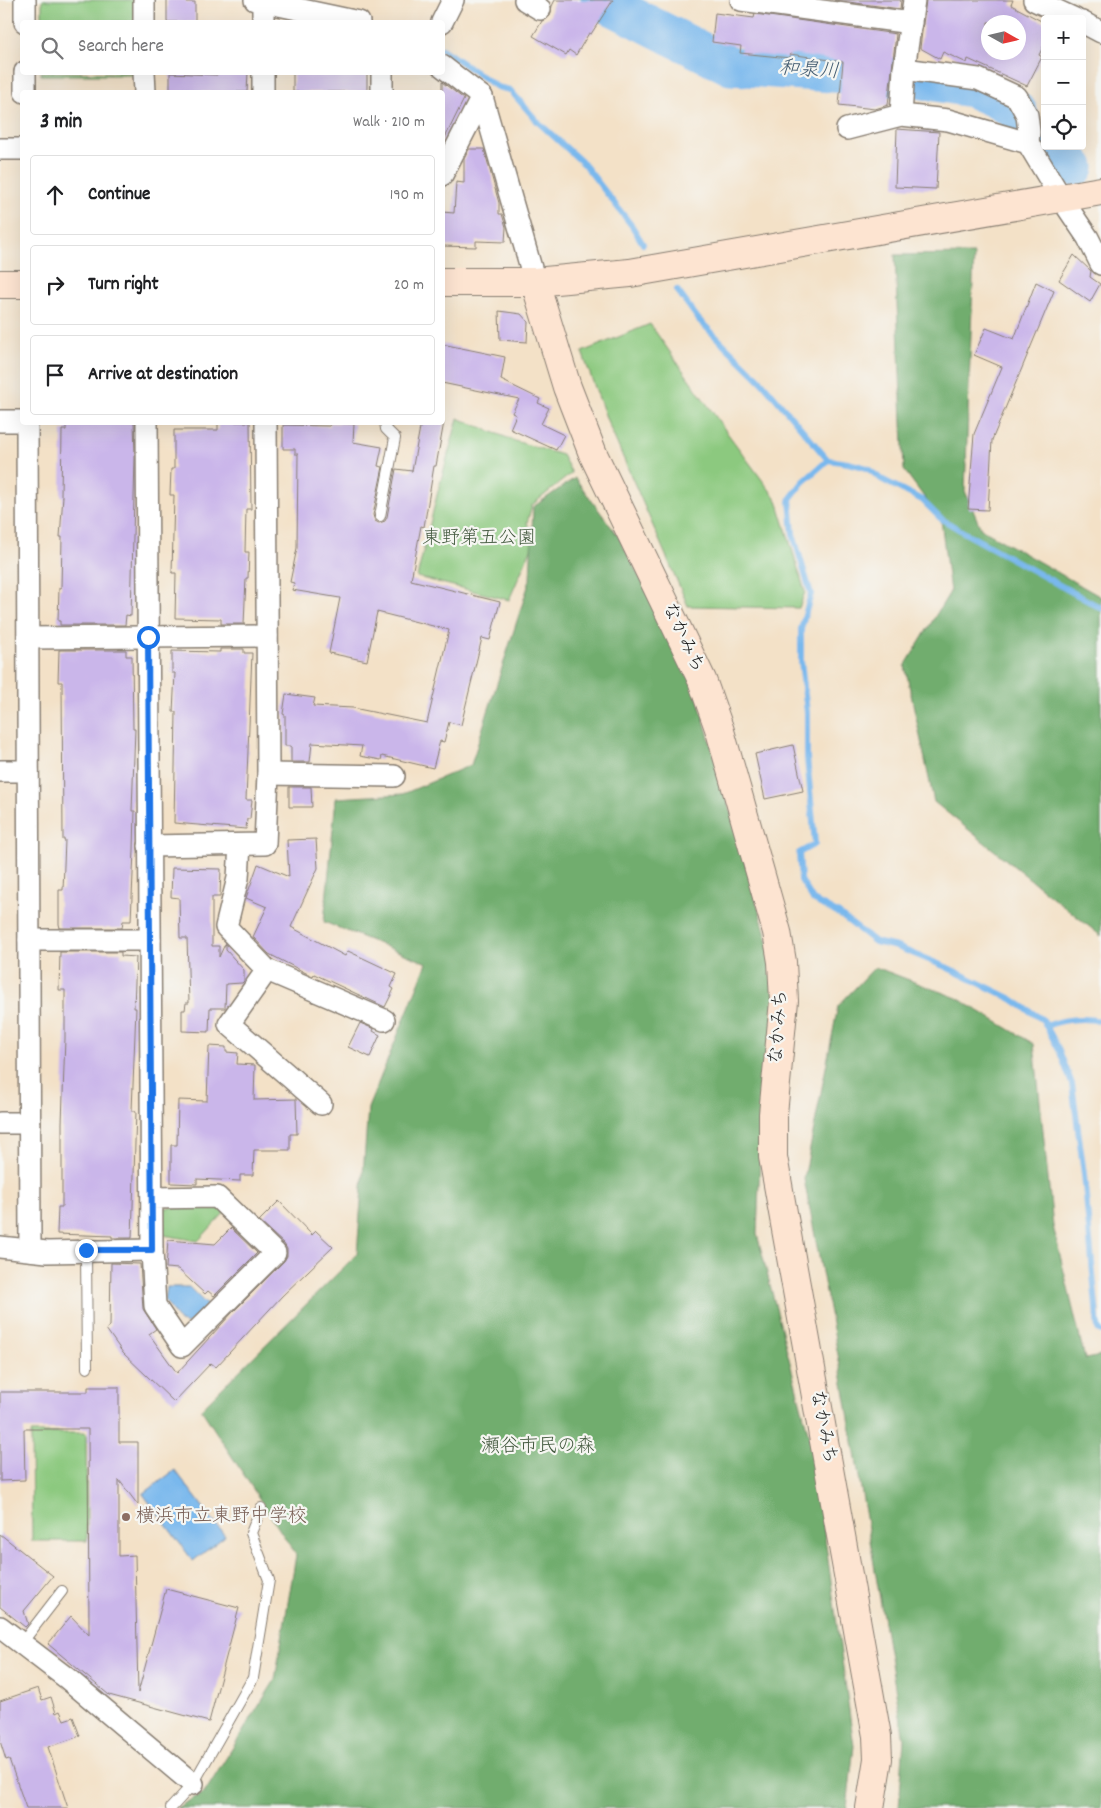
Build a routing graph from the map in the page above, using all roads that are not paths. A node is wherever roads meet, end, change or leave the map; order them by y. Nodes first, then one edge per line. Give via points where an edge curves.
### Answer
1 (25, 0) edge
2 (144, 0) edge
3 (454, 0) edge
4 (740, 0) edge
5 (914, 0) edge
6 (1034, 0) edge
7 (260, 8) edge
8 (1066, 15) edge
9 (25, 20) edge
10 (144, 20) edge
11 (345, 20) edge
12 (443, 20) edge
13 (911, 22) junction
14 (1086, 24) edge
15 (1101, 32) edge
16 (445, 68) edge
17 (25, 75) edge
18 (144, 75) edge
19 (263, 75) edge
20 (382, 75) edge
21 (904, 75) junction
22 (26, 90) edge
23 (144, 90) edge
24 (263, 90) edge
25 (382, 90) edge
26 (482, 97) junction
27 (901, 115) junction
28 (847, 129) dead end
29 (1028, 143) junction
30 (0, 149) edge
31 (20, 149) edge
32 (445, 169) edge
33 (1101, 191) edge
34 (1061, 198) junction
35 (1101, 264) edge
36 (445, 282) edge
37 (535, 282) junction
38 (0, 284) edge
39 (20, 284) edge
40 (0, 421) edge
41 (20, 421) edge
42 (27, 425) edge
43 (147, 425) edge
44 (266, 425) edge
45 (385, 425) edge
46 (380, 516) dead end
47 (267, 636) junction
48 (148, 637) junction
49 (28, 638) junction
50 (0, 771) edge
51 (28, 771) junction
52 (268, 774) junction
53 (394, 776) dead end
54 (240, 845) junction
55 (150, 846) junction
56 (29, 940) junction
57 (150, 940) junction
58 (267, 970) junction
59 (384, 1020) dead end
60 (321, 1104) dead end
61 (0, 1123) edge
62 (30, 1123) junction
63 (152, 1198) junction
64 (0, 1247) edge
65 (30, 1250) junction
66 (86, 1250) junction
67 (152, 1250) junction
68 (87, 1368) dead end
69 (261, 1508) dead end
70 (62, 1591) dead end
71 (0, 1627) edge
72 (21, 1644) junction
73 (193, 1784) junction
74 (171, 1808) edge
75 (870, 1808) edge

1 - 9 street
2 - 10 street
3 - 12 street
4 - 13 street
5 - 13 street
6 - 8 street
7 - 11 street
13 - 21 street
14 - 15 street
16 - 26 street
17 - 22 street
18 - 23 street
19 - 24 street
20 - 25 street
21 - 27 street
21 - 29 street via 978,79 1017,97 1027,115
26 - 32 street
26 - 37 street
27 - 28 street
27 - 29 street via 948,120
29 - 34 street
30 - 31 street
33 - 34 street
34 - 35 street
34 - 37 street via 630,273
36 - 37 street
37 - 75 street, なかみち via 567,387 593,454 702,680 720,731 777,932 784,1002 773,1114 773,1157 878,1736
38 - 39 street
40 - 41 street
42 - 49 street
43 - 48 street
44 - 47 street
45 - 46 lane via 395,438
47 - 48 street
47 - 52 street
48 - 49 street
48 - 55 street
49 - 51 street
50 - 51 street
51 - 56 street
52 - 53 street
52 - 54 street via 265,844
54 - 55 street
54 - 58 street via 238,878 226,927
55 - 57 street
56 - 57 street
56 - 62 street
57 - 63 street
58 - 59 street
58 - 60 street via 229,1024
61 - 62 street
62 - 65 street
63 - 67 street
63 - 67 street via 217,1197 275,1253 182,1346 155,1306
64 - 65 street
65 - 66 street
66 - 67 street
66 - 68 lane
69 - 73 lane via 252,1533 269,1580 253,1678
70 - 72 lane
71 - 72 street
72 - 73 street via 68,1679
73 - 74 lane

